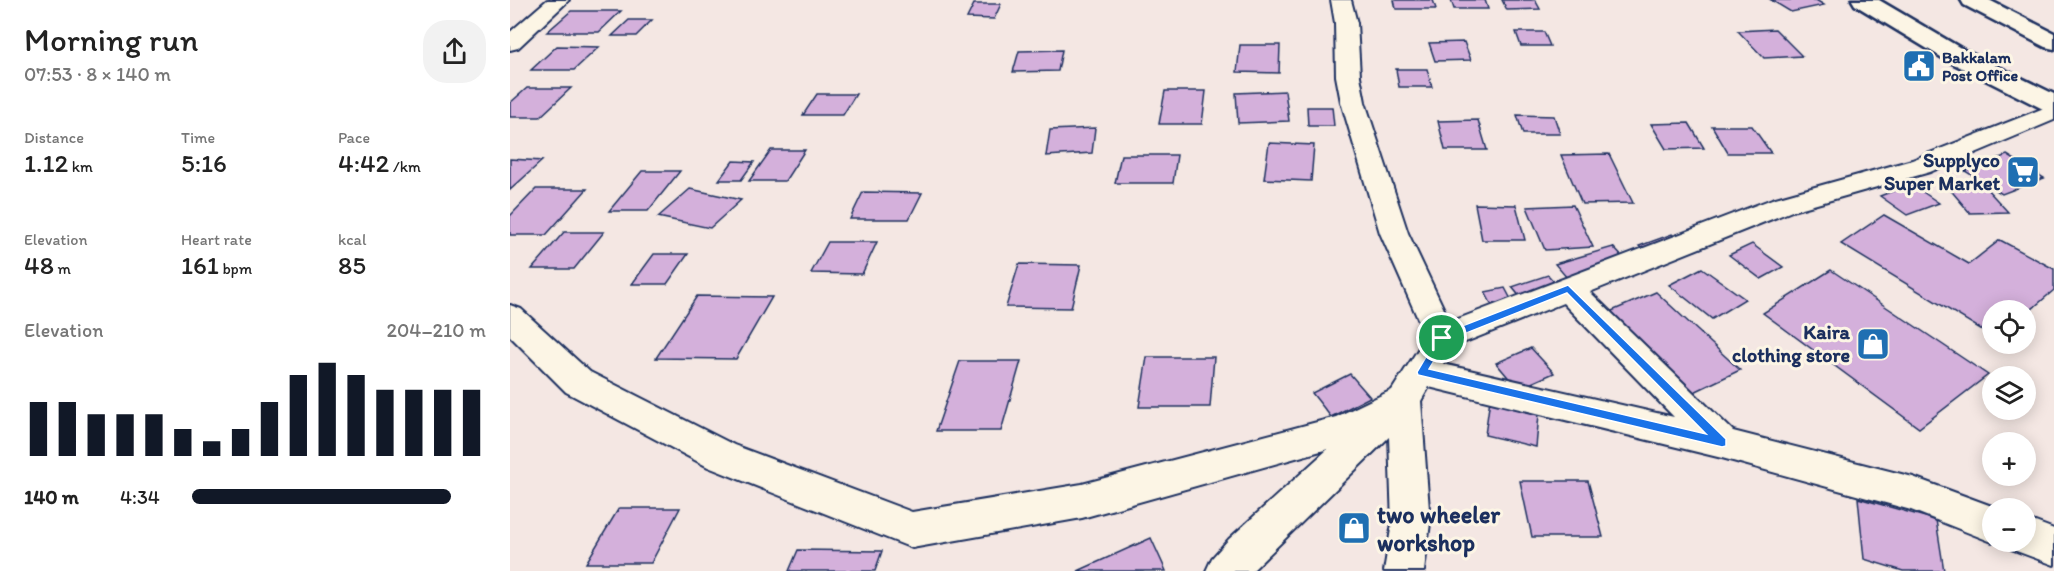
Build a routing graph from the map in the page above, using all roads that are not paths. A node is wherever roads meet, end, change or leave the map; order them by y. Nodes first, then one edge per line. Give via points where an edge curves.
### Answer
1 (559, 0) edge
2 (1341, 0) edge
3 (1863, 0) edge
4 (1972, 0) edge
5 (2054, 42) edge
6 (510, 43) edge
7 (2054, 104) edge
8 (2054, 111) edge
9 (1568, 289) junction
10 (510, 317) edge
11 (1442, 338) junction
12 (1413, 386) junction
13 (1722, 442) junction
14 (1982, 520) edge
15 (2036, 541) edge
16 (2054, 548) edge
17 (1226, 571) edge
18 (1404, 571) edge

1 - 6 street
2 - 11 street via 1353,102 1394,233
3 - 7 highway via 1955,55
4 - 5 highway
8 - 9 street via 1921,166 1782,205
9 - 11 street
9 - 13 street
10 - 12 street via 578,382 721,456 912,530 1082,501 1343,429
11 - 12 street
12 - 13 street
12 - 17 street
12 - 18 street via 1411,523
13 - 14 street via 1913,494
15 - 16 street

